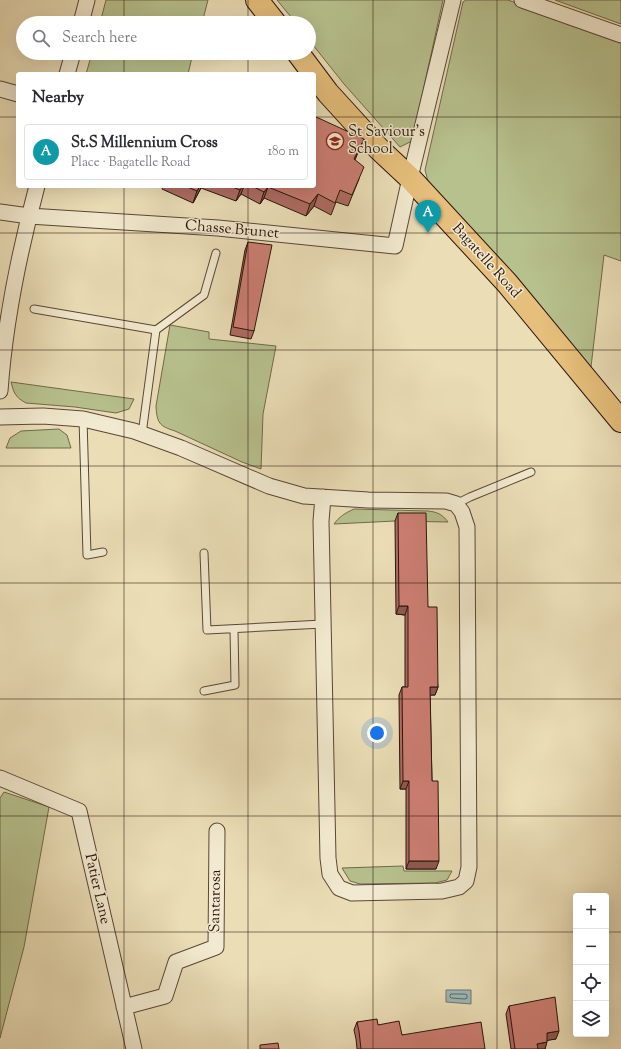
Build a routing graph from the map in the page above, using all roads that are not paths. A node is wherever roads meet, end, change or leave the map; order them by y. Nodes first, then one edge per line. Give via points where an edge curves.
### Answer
1 (87, 0) edge
2 (257, 0) edge
3 (453, 0) edge
4 (522, 0) edge
5 (83, 16) edge
6 (270, 16) edge
7 (621, 35) edge
8 (71, 60) edge
9 (303, 60) edge
10 (68, 72) edge
11 (312, 72) edge
12 (316, 77) edge
13 (0, 89) edge
14 (16, 93) edge
15 (410, 178) junction
16 (36, 188) edge
17 (0, 212) edge
18 (29, 216) junction
19 (216, 253) dead end
20 (34, 309) dead end
21 (156, 330) junction
22 (0, 391) edge
23 (0, 417) edge
24 (83, 419) junction
25 (621, 421) edge
26 (142, 434) junction
27 (531, 472) dead end
28 (323, 497) junction
29 (456, 504) junction
30 (103, 552) dead end
31 (204, 553) dead end
32 (323, 624) junction
33 (234, 629) junction
34 (204, 691) dead end
35 (0, 778) edge
36 (217, 830) dead end
37 (124, 1007) junction
38 (134, 1049) edge

1 - 5 street
2 - 6 main road
3 - 15 street
4 - 7 street
8 - 10 street
9 - 11 main road, Bagatelle Road
12 - 15 main road, Bagatelle Road via 379,149
13 - 14 street
15 - 18 street, Chasse Brunet via 395,246 218,228
15 - 25 main road, Bagatelle Road via 507,282
16 - 18 street
17 - 18 street, Chasse Brunet
18 - 22 street via 12,295
19 - 21 lane via 204,295
20 - 21 lane
21 - 26 lane
23 - 24 street via 43,416
24 - 26 street
24 - 30 lane via 87,556
26 - 28 street via 269,486 304,496
27 - 29 lane
28 - 29 street via 446,501
28 - 32 street
29 - 32 street via 467,527 469,867 466,881 459,887 442,892 352,893 339,888 330,874
31 - 33 lane via 207,630
32 - 33 lane
33 - 34 lane via 235,685
35 - 37 street, Patier Lane via 79,811
36 - 37 street, Santarosa via 216,947 176,962 164,996
37 - 38 street, Patier Lane

